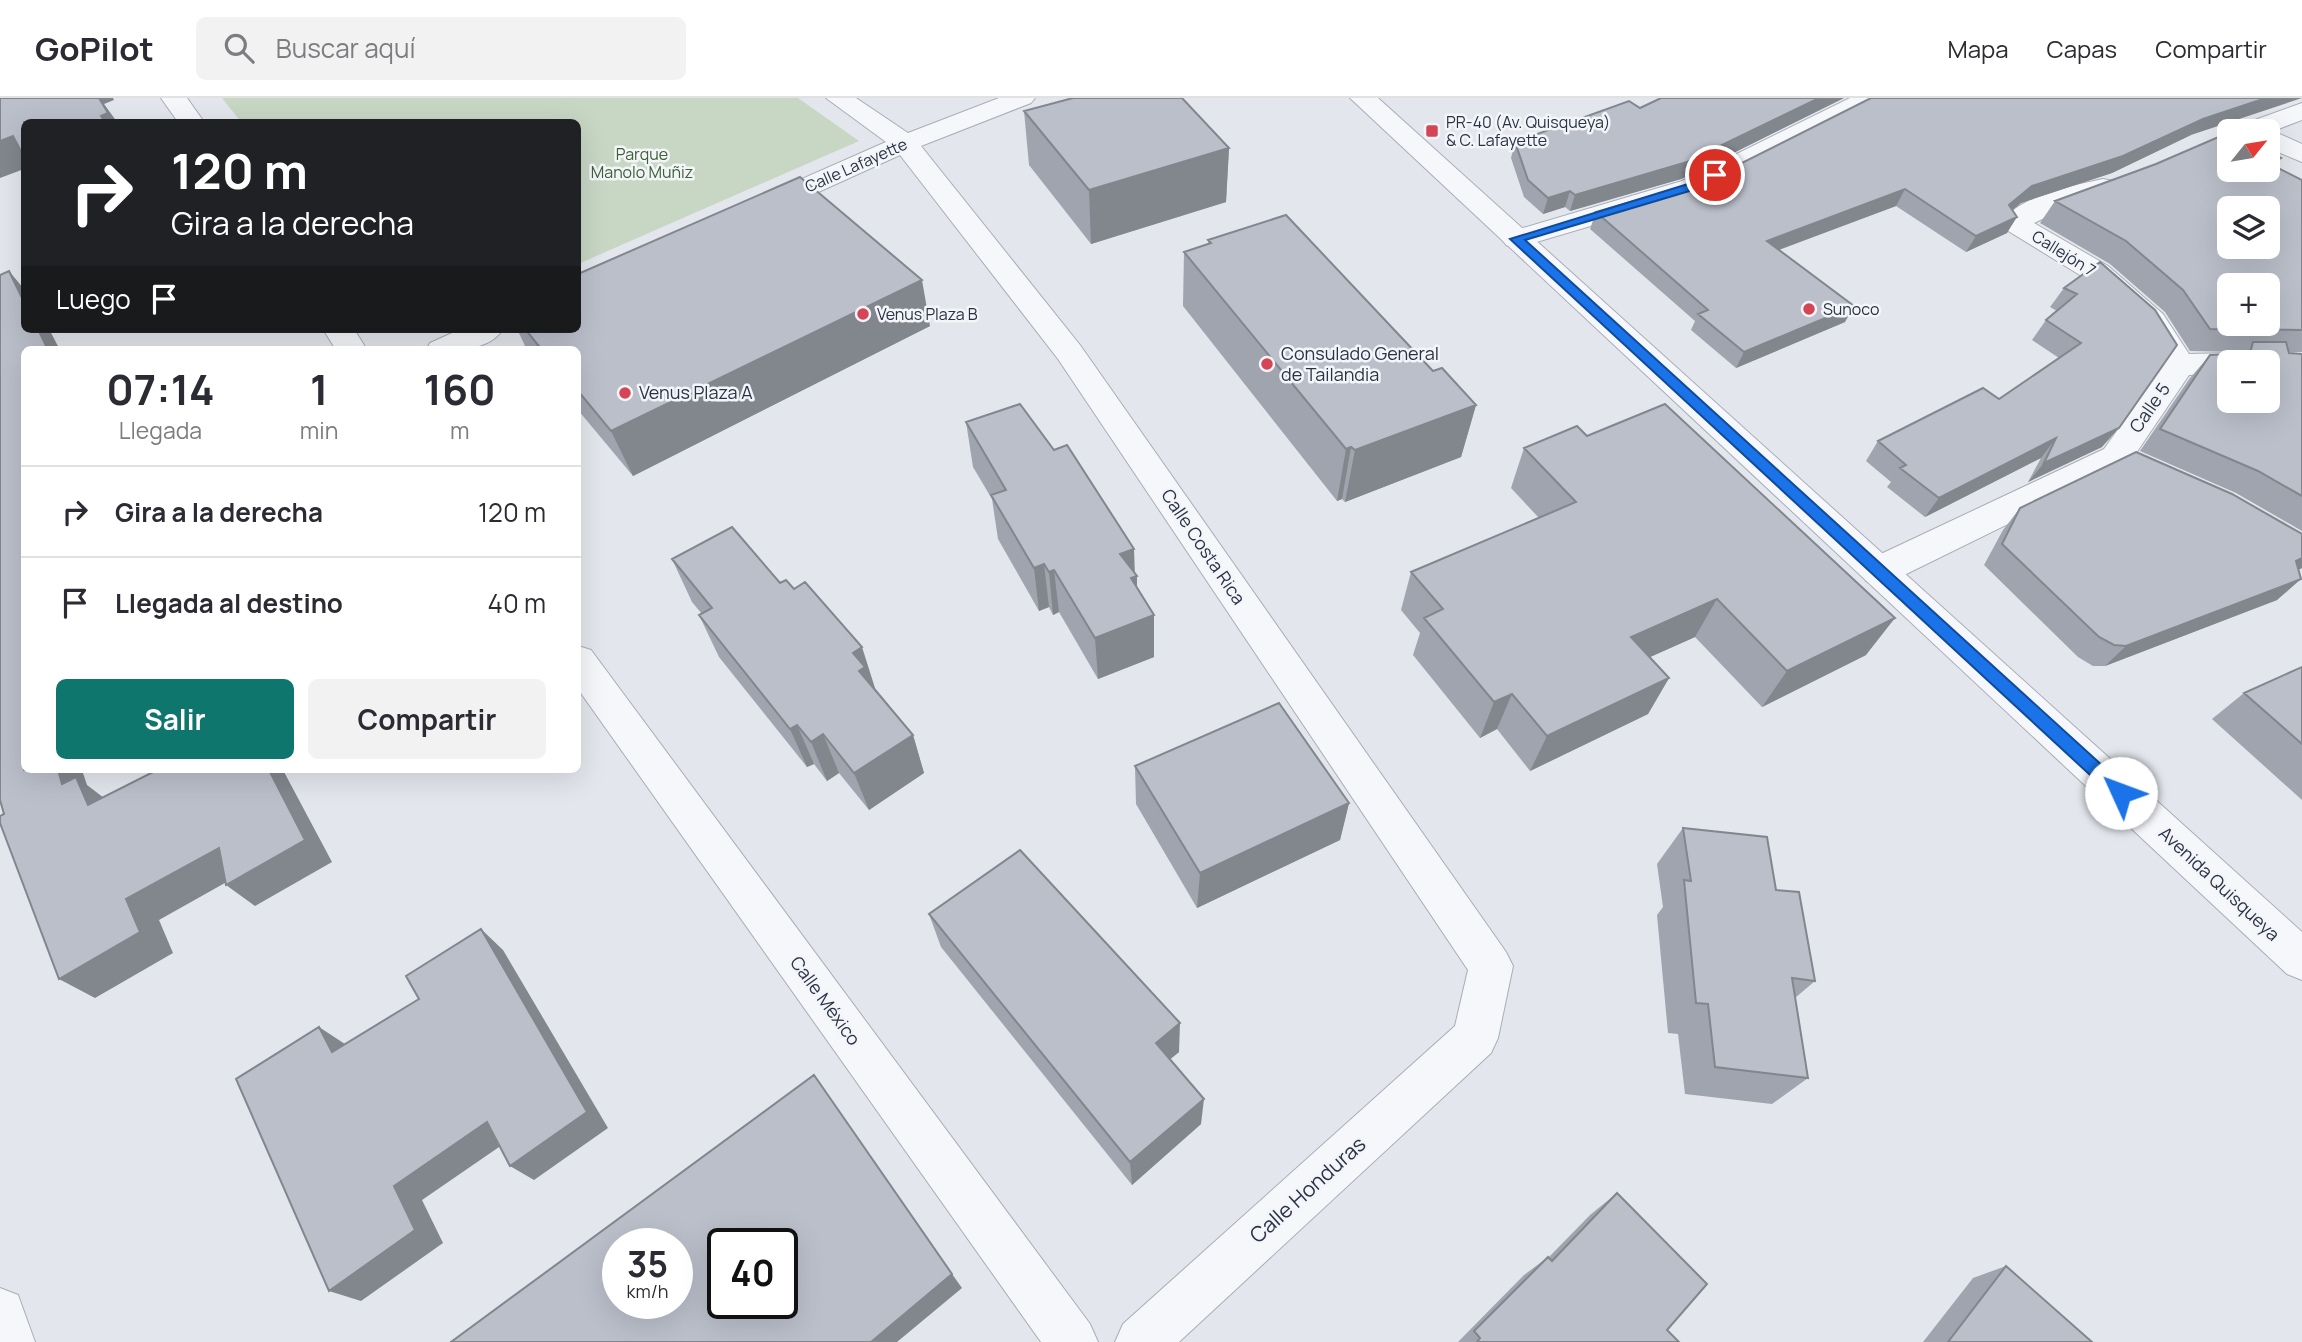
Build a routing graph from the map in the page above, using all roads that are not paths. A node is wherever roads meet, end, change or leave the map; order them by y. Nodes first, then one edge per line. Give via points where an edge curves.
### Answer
1 (174, 98) edge
2 (839, 98) edge
3 (1022, 98) edge
4 (1363, 98) edge
5 (1870, 98) edge
6 (2302, 111) edge
7 (189, 119) edge
8 (2280, 120) edge
9 (905, 143) junction
10 (2280, 144) edge
11 (2302, 154) edge
12 (2127, 179) edge
13 (741, 216) edge
14 (1516, 239) junction
15 (479, 333) edge
16 (450, 346) edge
17 (2217, 364) edge
18 (2180, 365) junction
19 (1879, 571) junction
20 (581, 665) edge
21 (2302, 960) edge
22 (1475, 1038) joint
23 (0, 1313) edge
24 (9, 1342) edge
25 (1072, 1342) edge
26 (1141, 1342) edge

1 - 7 street
2 - 9 street, Calle Costa Rica
3 - 9 street, Calle Lafayette
4 - 14 street, Avenida Quisqueya
5 - 14 street via 1692,187
6 - 8 street
9 - 13 street, Calle Lafayette
9 - 22 street, Calle Costa Rica via 1069,352 1491,966
10 - 11 street
12 - 18 street, Callejón 7 via 2072,195 2015,223 2098,273 2152,321
14 - 19 street, Avenida Quisqueya
15 - 16 street
17 - 18 street, Calle 5
18 - 19 street, Calle 5 via 2128,462
19 - 21 street, Avenida Quisqueya
20 - 25 street, Calle México
22 - 26 street, Calle Honduras
23 - 24 street

